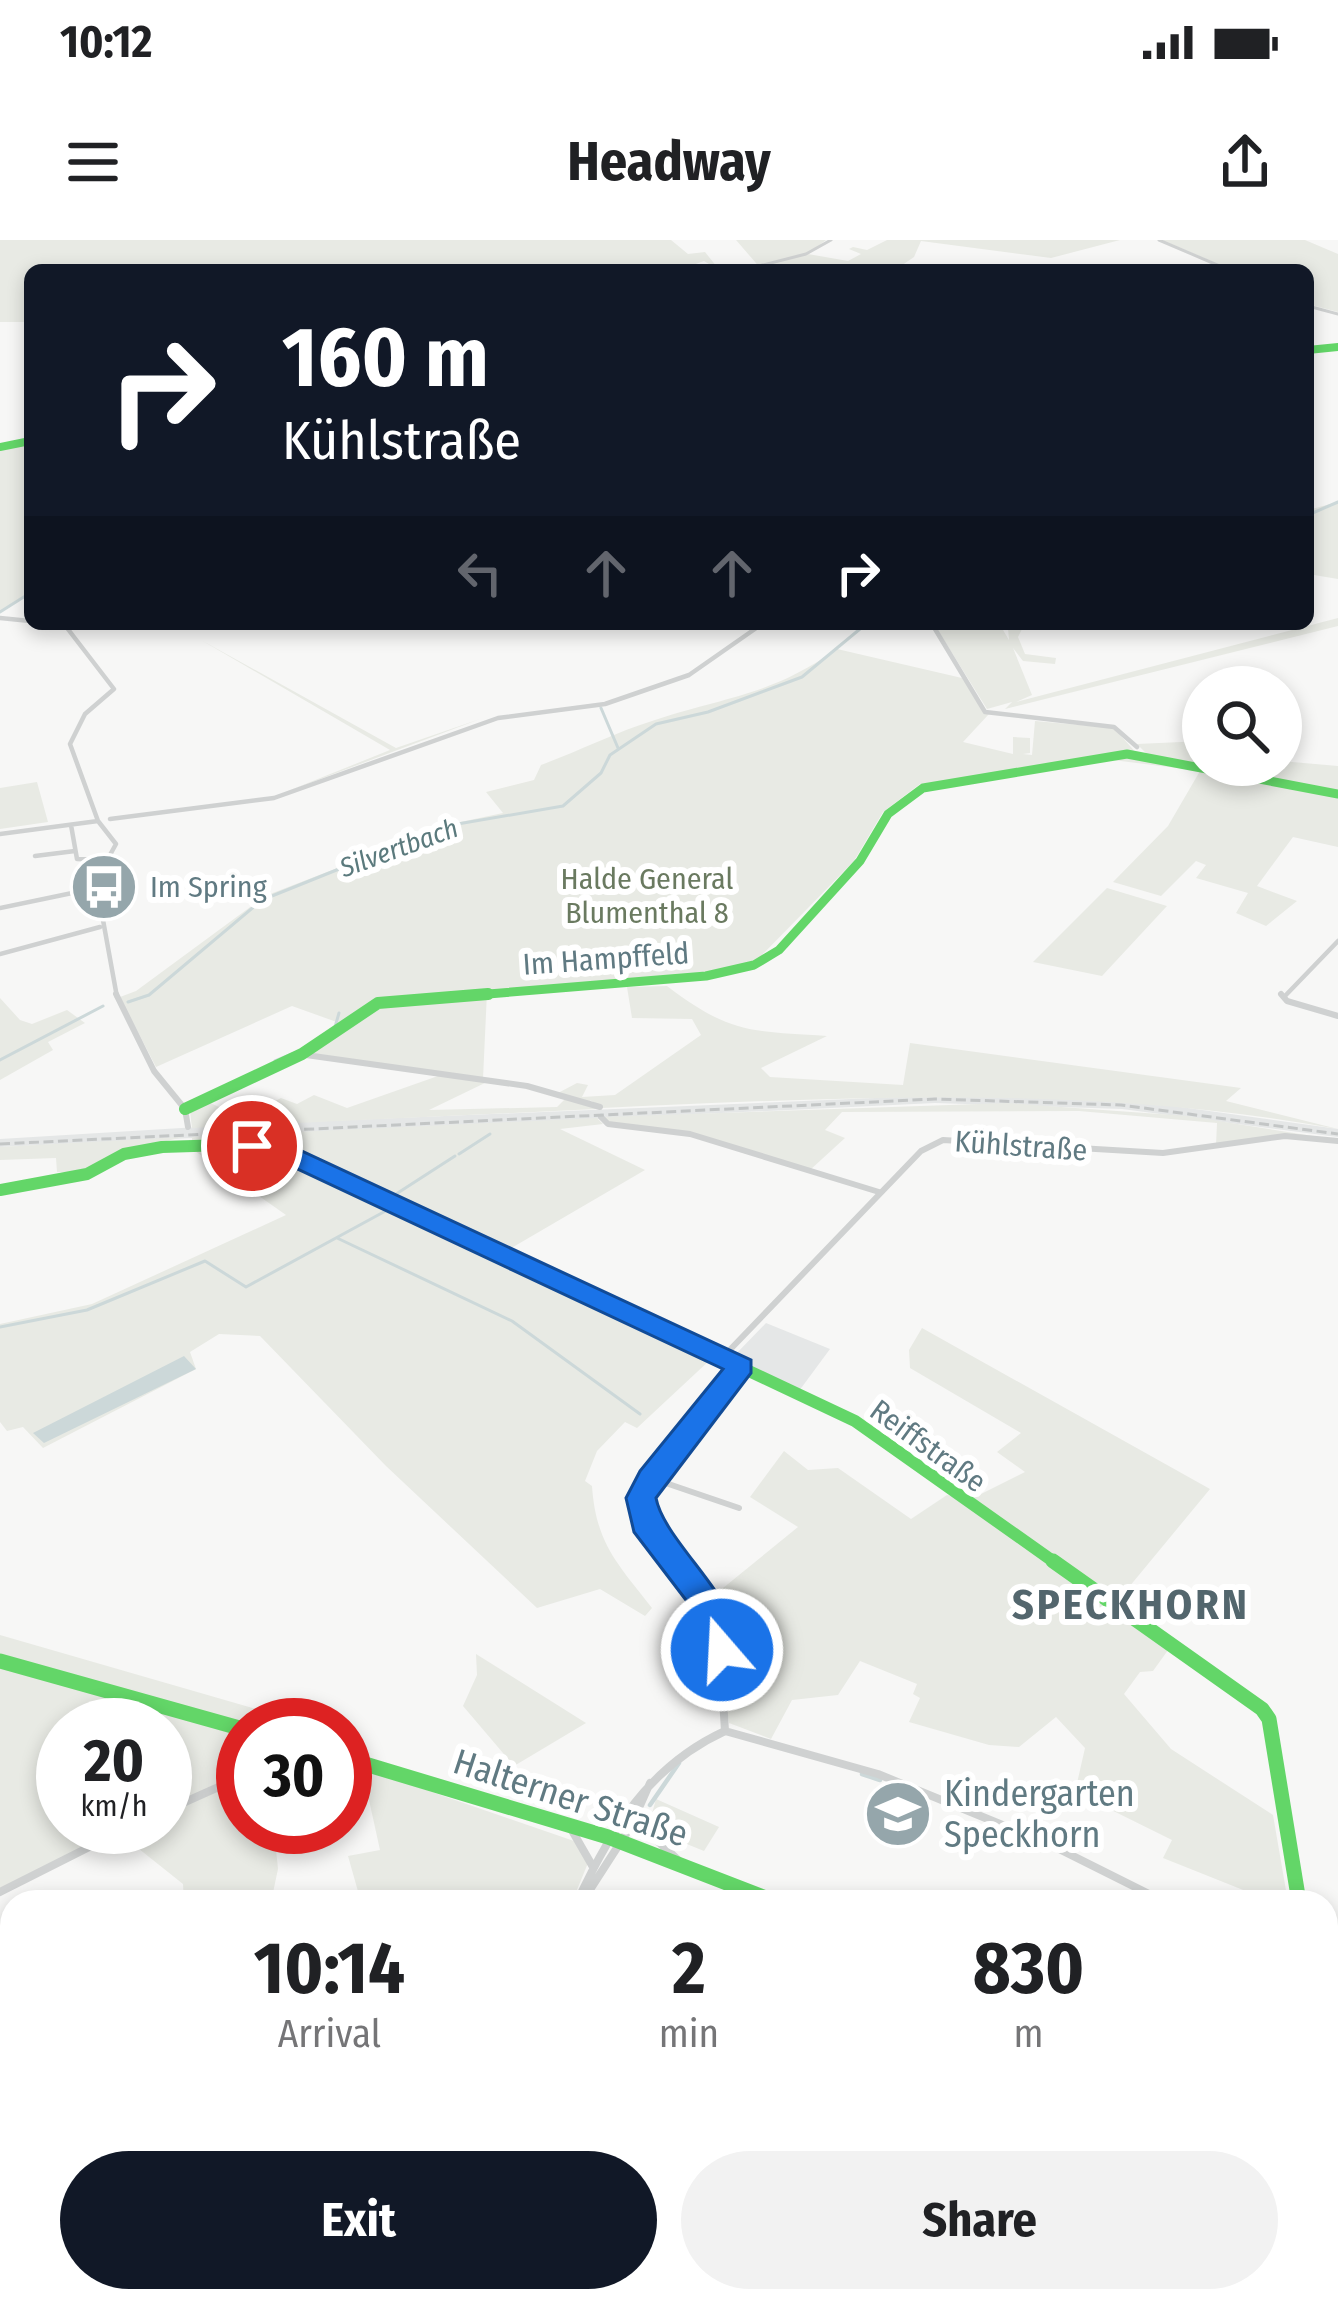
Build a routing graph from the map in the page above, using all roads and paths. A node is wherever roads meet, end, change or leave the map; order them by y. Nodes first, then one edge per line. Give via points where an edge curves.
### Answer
1 (831, 240) edge
2 (1159, 240) edge
3 (767, 264) edge
4 (1215, 264) edge
5 (69, 630) edge
6 (753, 630) edge
7 (936, 630) edge
8 (1138, 751) junction
9 (1338, 794) edge
10 (103, 820) junction
11 (71, 825) junction
12 (0, 834) edge
13 (75, 851) junction
14 (34, 856) dead end
15 (107, 860) junction
16 (101, 887) junction
17 (0, 908) edge
18 (101, 925) junction
19 (1338, 941) edge
20 (0, 954) edge
21 (1338, 1016) edge
22 (302, 1054) junction
23 (600, 1107) dead end
24 (185, 1109) junction
25 (601, 1117) dead end
26 (188, 1127) dead end
27 (1338, 1142) edge
28 (0, 1190) edge
29 (879, 1192) junction
30 (722, 1358) junction
31 (741, 1366) junction
32 (651, 1478) junction
33 (740, 1508) dead end
34 (0, 1661) edge
35 (216, 1721) edge
36 (725, 1731) junction
37 (372, 1766) edge
38 (652, 1780) junction
39 (639, 1812) junction
40 (568, 1824) junction
41 (615, 1840) junction
42 (75, 1854) edge
43 (682, 1863) junction
44 (592, 1867) junction
45 (4, 1890) edge
46 (583, 1890) edge
47 (586, 1890) edge
48 (747, 1890) edge
49 (1141, 1890) edge
50 (1297, 1890) edge

1 - 3 street
2 - 4 street
5 - 10 street via 114,689 86,714 70,744
6 - 10 street via 689,675 605,704 477,724 274,798
7 - 8 street via 986,712 1114,727
8 - 9 street
8 - 22 street, Im Hampffeld via 922,788 888,814 860,861 787,941 754,965 706,976 378,1003
10 - 11 street
10 - 15 street via 116,844
11 - 12 street
11 - 13 street
13 - 14 street
13 - 15 street via 78,860
15 - 16 street
16 - 17 street
16 - 18 street
18 - 20 street
18 - 24 street via 127,1023
19 - 21 street via 1281,994
22 - 23 street via 527,1086
22 - 24 street, Im Hampffeld
24 - 26 street
25 - 29 street via 690,1134
27 - 29 street, Kühlstraße via 1285,1136 1140,1153 956,1138 921,1150
28 - 30 street, Reiffstraße via 32,1176 87,1175 124,1154 186,1143 264,1147
29 - 30 street, Kühlstraße
30 - 31 street, Reiffstraße
31 - 32 street
31 - 50 street, Reiffstraße via 855,1421 1262,1709
32 - 33 street
32 - 36 street via 641,1498 645,1525 718,1618
34 - 35 street
36 - 38 street
36 - 49 street via 878,1774
37 - 40 street, Halterner Straße
38 - 39 street
38 - 41 street
39 - 41 street
39 - 43 street
40 - 41 street, Halterner Straße
40 - 44 street
41 - 43 street, Halterner Straße
41 - 44 street
41 - 47 street
42 - 45 street
43 - 48 street, Halterner Straße
44 - 46 street

